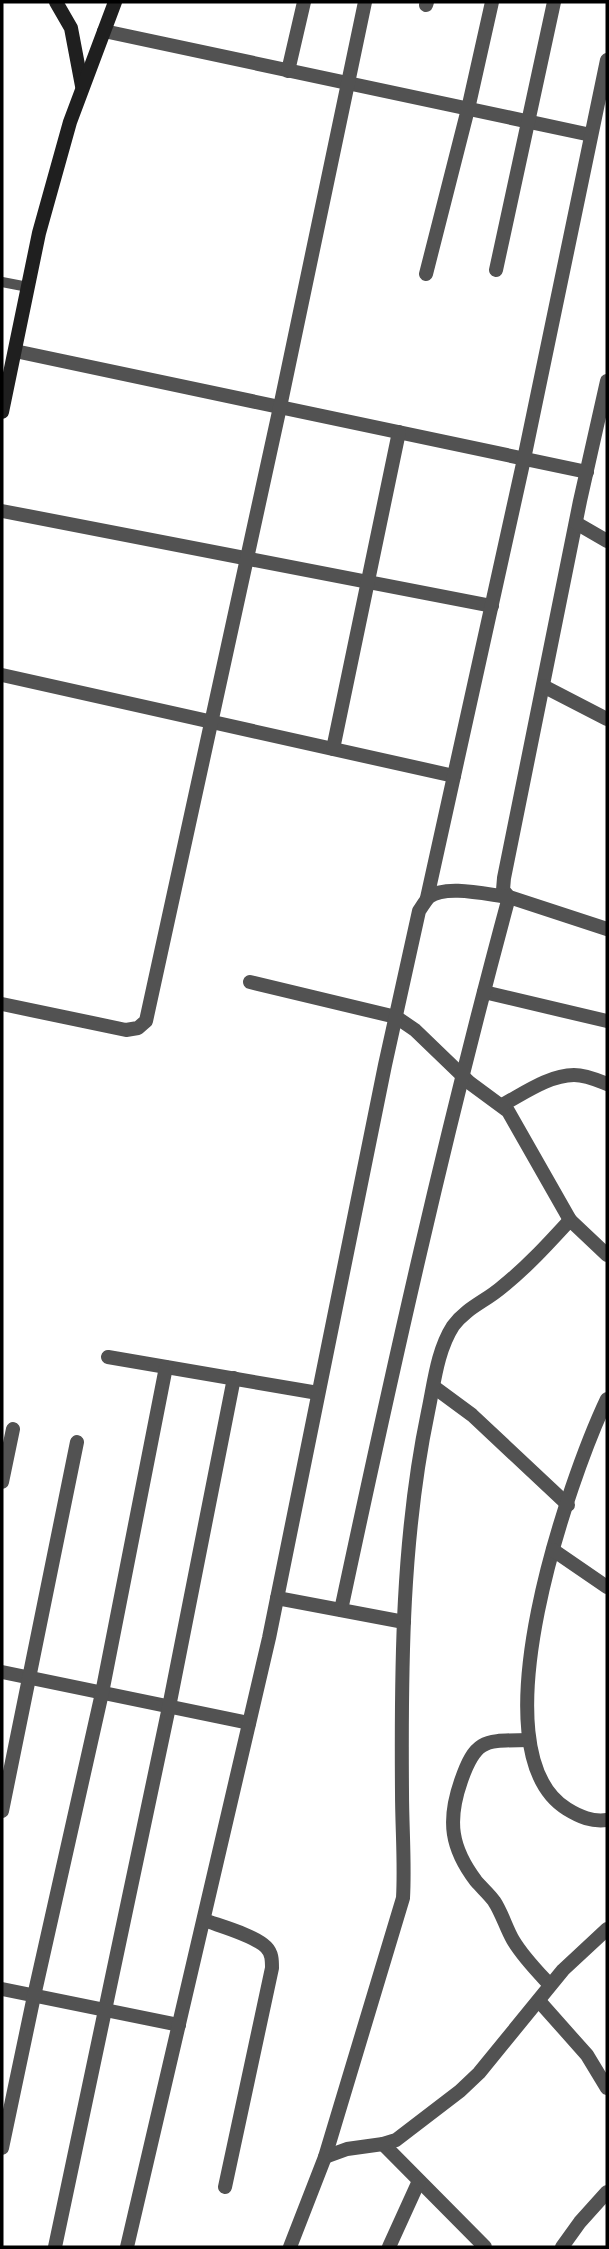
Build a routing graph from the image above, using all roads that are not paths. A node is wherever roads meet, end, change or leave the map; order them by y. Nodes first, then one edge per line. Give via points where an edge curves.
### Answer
1 (56, 2) edge
2 (115, 2) edge
3 (304, 2) edge
4 (365, 2) edge
5 (492, 2) edge
6 (554, 2) edge
7 (104, 31) junction
8 (607, 60) edge
9 (288, 71) junction
10 (348, 83) junction
11 (83, 89) junction
12 (468, 109) junction
13 (527, 121) junction
14 (591, 135) junction
15 (496, 270) dead end
16 (426, 274) dead end
17 (2, 282) edge
18 (28, 288) junction
19 (15, 351) junction
20 (607, 381) edge
21 (280, 407) junction
22 (2, 412) edge
23 (399, 432) junction
24 (524, 459) junction
25 (587, 472) junction
26 (2, 511) edge
27 (576, 523) junction
28 (607, 541) edge
29 (245, 558) junction
30 (367, 582) junction
31 (492, 606) junction
32 (2, 675) edge
33 (543, 686) junction
34 (607, 719) edge
35 (210, 721) junction
36 (334, 749) junction
37 (454, 776) junction
38 (509, 897) junction
39 (428, 898) junction
40 (607, 929) edge
41 (250, 982) dead end
42 (484, 992) junction
43 (2, 1004) edge
44 (396, 1017) junction
45 (607, 1021) edge
46 (462, 1075) junction
47 (607, 1084) edge
48 (502, 1105) junction
49 (570, 1220) junction
50 (607, 1255) edge
51 (108, 1357) dead end
52 (166, 1367) junction
53 (234, 1378) junction
54 (434, 1387) junction
55 (318, 1393) junction
56 (607, 1399) edge
57 (13, 1429) dead end
58 (77, 1442) dead end
59 (2, 1482) edge
60 (568, 1505) junction
61 (553, 1550) junction
62 (607, 1587) edge
63 (277, 1598) junction
64 (341, 1610) junction
65 (404, 1622) junction
66 (2, 1672) edge
67 (29, 1678) junction
68 (102, 1693) junction
69 (169, 1707) junction
70 (249, 1723) junction
71 (529, 1740) junction
72 (2, 1811) edge
73 (607, 1820) edge
74 (204, 1920) junction
75 (607, 1929) edge
76 (550, 1985) junction
77 (2, 1990) edge
78 (33, 1996) junction
79 (539, 2000) junction
80 (106, 2010) junction
81 (179, 2025) junction
82 (607, 2088) edge
83 (383, 2144) junction
84 (2, 2148) edge
85 (325, 2157) junction
86 (419, 2181) junction
87 (225, 2187) dead end
88 (607, 2192) edge
89 (55, 2247) edge
90 (127, 2247) edge
91 (290, 2247) edge
92 (389, 2247) edge
93 (485, 2247) edge
94 (562, 2247) edge

1 - 11 main road via 71,28
2 - 7 main road
3 - 9 street
4 - 10 street
5 - 12 street
6 - 13 street
7 - 9 street
7 - 11 main road
8 - 14 street
9 - 10 street
10 - 12 street
10 - 21 street
11 - 18 main road via 63,146
12 - 13 street
12 - 16 street
13 - 14 street
13 - 15 street
14 - 24 street
17 - 18 lane
18 - 19 main road
19 - 21 street
19 - 22 main road
20 - 25 street
21 - 23 street
21 - 29 street
23 - 24 street
23 - 30 street
24 - 25 street
24 - 31 street
25 - 27 street
26 - 29 street
27 - 28 street
27 - 33 street
29 - 30 street
29 - 35 street
30 - 31 street
30 - 36 street
31 - 37 street
32 - 35 street
33 - 34 street
33 - 38 street via 504,878 503,890
35 - 36 street
35 - 43 street via 146,1021 126,1030
36 - 37 street
37 - 39 street
38 - 39 street via 456,891
38 - 40 street
38 - 42 street
39 - 44 street via 419,911
41 - 44 street
42 - 45 street
42 - 46 street
44 - 46 street
44 - 55 street
46 - 48 street
46 - 64 street
47 - 48 street via 572,1075 553,1079
48 - 49 street
49 - 50 street
49 - 54 street via 529,1264 454,1324
51 - 52 street
52 - 53 street
52 - 68 street
53 - 55 street
53 - 69 street
54 - 60 street via 472,1415
54 - 65 street via 419,1456
55 - 63 street
56 - 60 street
57 - 59 street
58 - 67 street
60 - 61 street
61 - 62 street
61 - 71 street via 529,1668
63 - 64 street
63 - 70 street
64 - 65 street
65 - 85 street via 403,1898
66 - 67 street
67 - 68 street
67 - 72 street
68 - 69 street
68 - 78 street
69 - 70 street
69 - 80 street
70 - 74 street
71 - 73 street via 549,1795 587,1819
71 - 76 street via 495,1740 475,1749 456,1795 453,1834 465,1864 494,1901 514,1942
74 - 81 street
74 - 87 street via 254,1940 272,1957
75 - 76 street
76 - 79 street
77 - 78 street
78 - 80 street
78 - 84 street
79 - 82 street via 587,2055
79 - 83 street via 460,2091 396,2140
80 - 81 street
80 - 89 street
81 - 90 street
83 - 85 street
83 - 86 street
85 - 91 street
86 - 92 street
86 - 93 street
88 - 94 street

